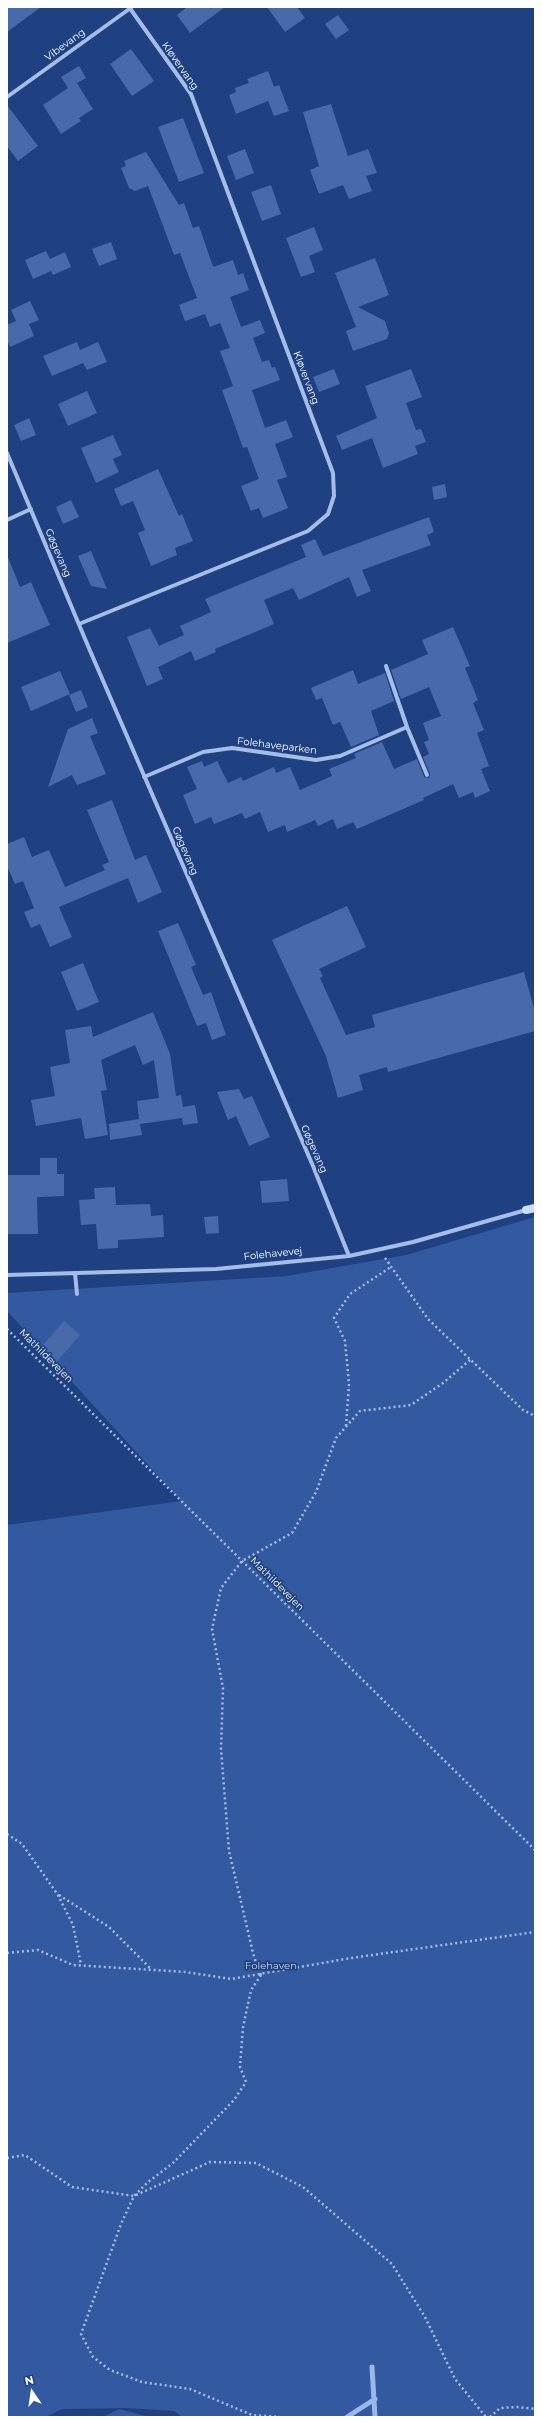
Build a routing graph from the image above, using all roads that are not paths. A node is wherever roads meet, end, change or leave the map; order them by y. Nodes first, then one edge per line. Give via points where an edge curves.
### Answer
1 (130, 8) edge
2 (7, 97) edge
3 (7, 453) edge
4 (31, 509) junction
5 (7, 520) edge
6 (79, 624) junction
7 (386, 666) dead end
8 (407, 727) junction
9 (426, 775) dead end
10 (144, 777) junction
11 (535, 1208) edge
12 (526, 1210) joint
13 (349, 1256) junction
14 (75, 1273) junction
15 (7, 1275) edge
16 (77, 1294) dead end

1 - 2 street, Vibevang
1 - 6 street, Kløvervang via 191,94 333,473 334,496 328,514 308,531
3 - 4 street, Gøgevang
4 - 5 street
4 - 6 street, Gøgevang
6 - 10 street, Gøgevang
7 - 8 street
8 - 9 street
8 - 10 street, Folehaveparken via 340,756 316,760 232,748 203,752
10 - 13 street, Gøgevang via 313,1166
11 - 12 street, Folehavevej
12 - 13 street, Folehavevej via 413,1242
13 - 14 street, Folehavevej via 216,1269
14 - 15 street, Folehavevej
14 - 16 street

